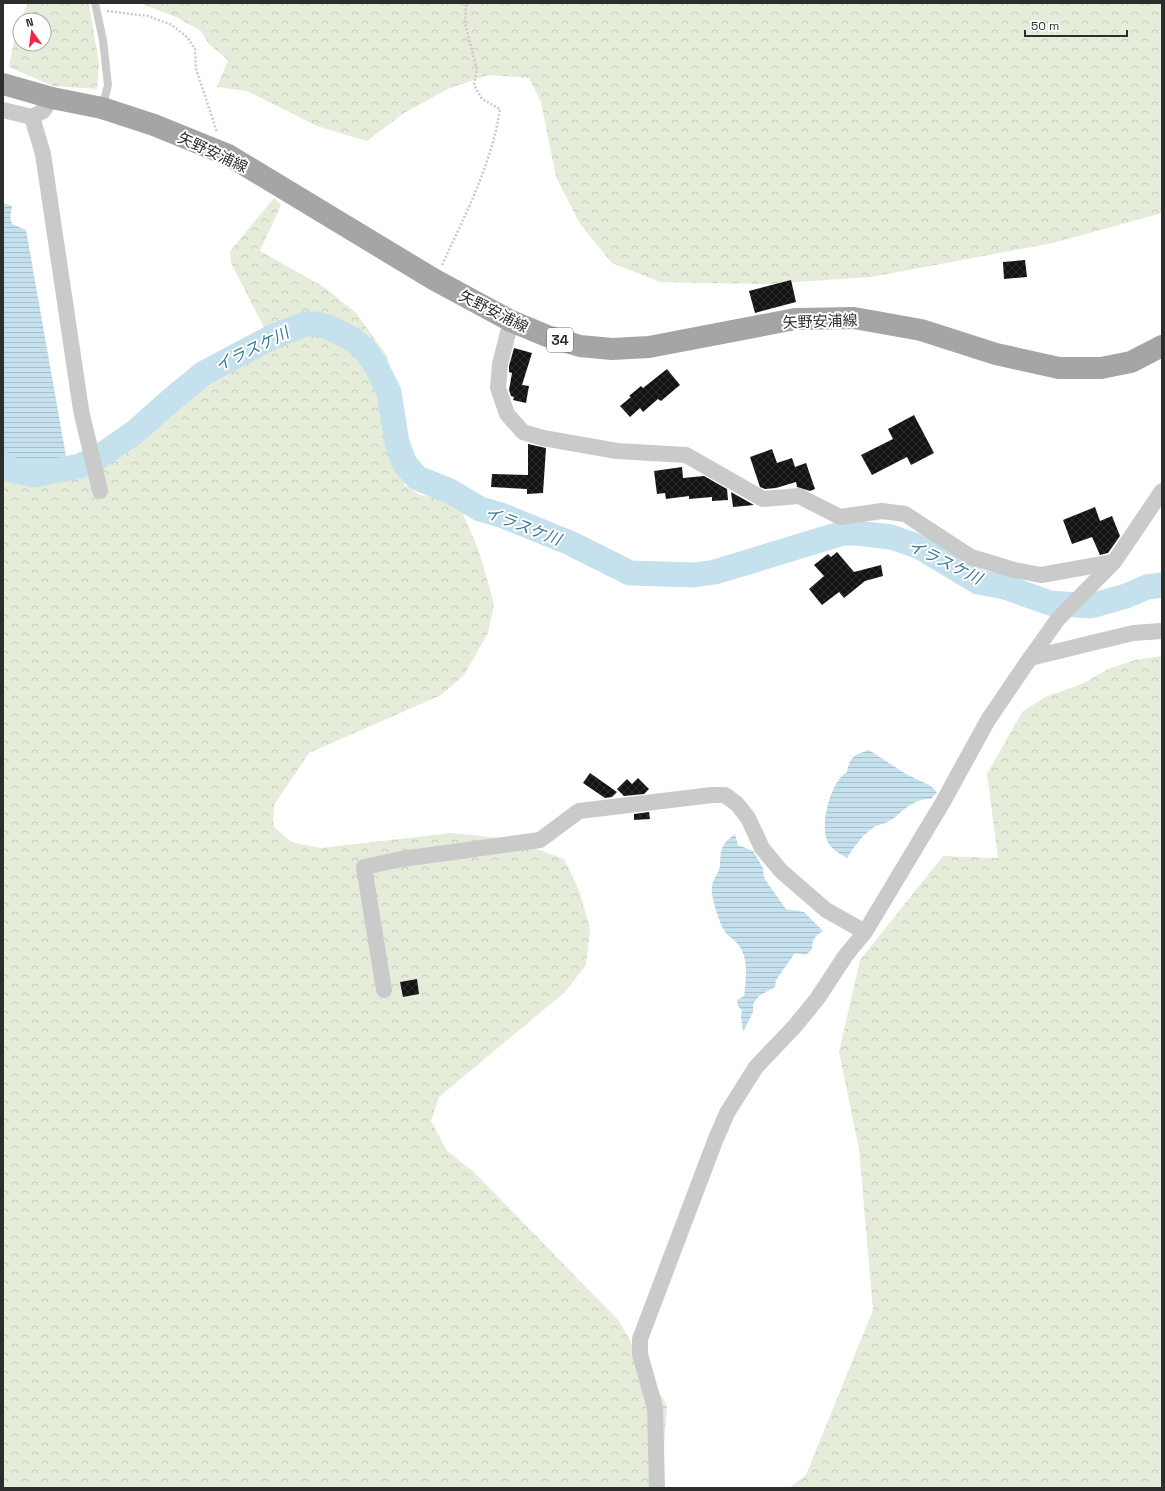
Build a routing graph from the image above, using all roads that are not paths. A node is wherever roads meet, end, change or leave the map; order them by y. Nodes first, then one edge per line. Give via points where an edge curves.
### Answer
1 (96, 7) edge
2 (3, 84) edge
3 (52, 98) junction
4 (102, 108) junction
5 (3, 110) edge
6 (32, 117) junction
7 (511, 321) junction
8 (1162, 346) edge
9 (100, 491) dead end
10 (1162, 491) edge
11 (1114, 562) junction
12 (1162, 631) edge
13 (1030, 658) junction
14 (865, 932) junction
15 (384, 990) dead end
16 (657, 1488) edge

1 - 4 lane via 108,85
2 - 3 main road, 矢野安浦線 / 34
3 - 4 main road, 矢野安浦線 / 34
3 - 6 street via 43,112
4 - 7 main road, 矢野安浦線 / 34 via 154,125 228,155 434,280
5 - 6 street
6 - 9 street via 43,154 81,410
7 - 8 main road, 矢野安浦線 / 34 via 580,346 612,349 649,347 795,319 854,318 921,330 996,354 1060,368 1101,368 1131,362
7 - 11 street via 500,364 498,388 507,414 523,432 617,451 686,455 763,499 799,496 840,517 882,511 905,514 972,557 1041,576
10 - 11 street
11 - 13 street via 1058,619
12 - 13 street via 1133,633
13 - 14 street via 988,720 962,769
14 - 15 street via 826,910 781,870 762,848 748,818 737,804 724,795 579,811 540,840 402,859 364,867
14 - 16 street via 846,955 817,999 756,1067 727,1113 644,1326 640,1339 640,1354 655,1408

